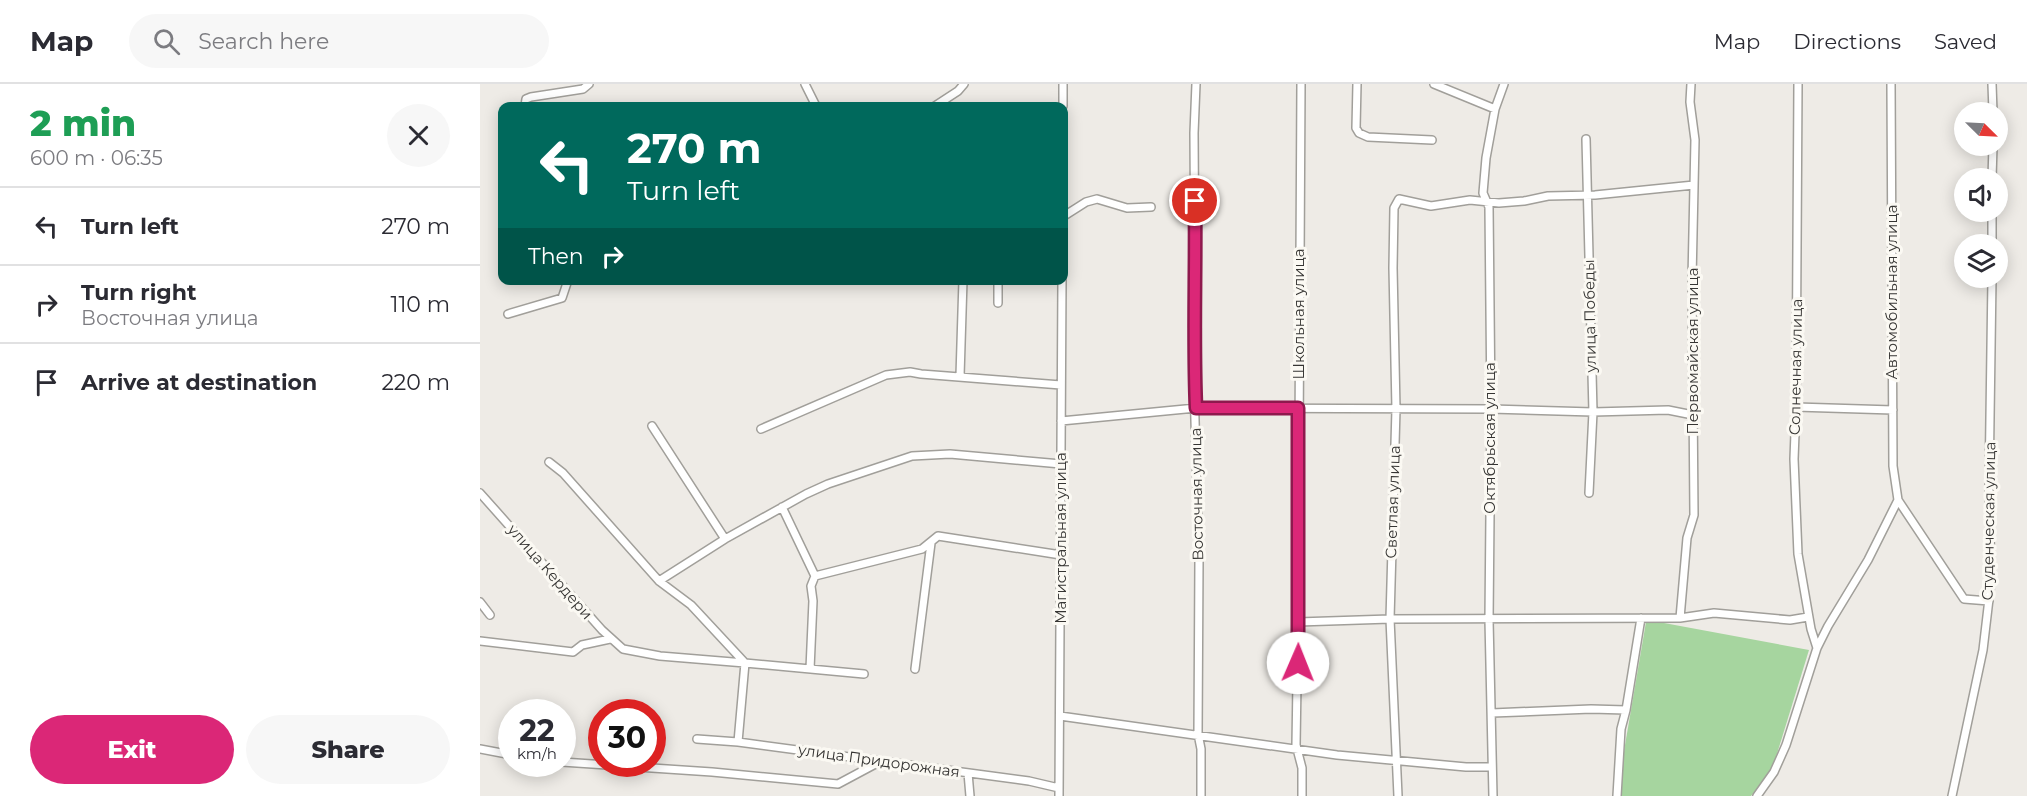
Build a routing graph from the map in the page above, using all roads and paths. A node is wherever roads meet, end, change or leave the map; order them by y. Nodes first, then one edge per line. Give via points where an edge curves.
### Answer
1 (589, 84) edge
2 (805, 84) edge
3 (964, 84) edge
4 (1063, 84) edge
5 (1196, 84) edge
6 (1300, 84) edge
7 (1357, 84) edge
8 (1434, 84) edge
9 (1504, 84) edge
10 (1691, 84) edge
11 (1798, 84) edge
12 (1891, 84) edge
13 (1992, 84) edge
14 (526, 102) edge
15 (814, 102) edge
16 (941, 102) edge
17 (1063, 102) edge
18 (1993, 102) edge
19 (1495, 109) junction
20 (1586, 139) dead end
21 (1432, 140) dead end
22 (1694, 185) junction
23 (1587, 195) junction
24 (1487, 202) junction
25 (1151, 207) dead end
26 (1068, 213) edge
27 (566, 285) edge
28 (963, 285) edge
29 (998, 285) edge
30 (1062, 285) edge
31 (1992, 288) edge
32 (998, 303) dead end
33 (508, 314) dead end
34 (960, 376) junction
35 (1062, 385) junction
36 (1796, 407) junction
37 (1196, 408) junction
38 (1298, 408) junction
39 (1491, 408) junction
40 (1396, 409) junction
41 (1893, 410) junction
42 (1593, 412) junction
43 (1693, 415) junction
44 (1061, 421) junction
45 (651, 426) dead end
46 (761, 429) dead end
47 (549, 462) dead end
48 (1061, 464) junction
49 (480, 493) edge
50 (1589, 493) dead end
51 (1898, 500) junction
52 (782, 507) junction
53 (725, 539) junction
54 (931, 543) junction
55 (1060, 555) junction
56 (814, 576) junction
57 (659, 581) junction
58 (1989, 601) junction
59 (480, 602) edge
60 (490, 615) dead end
61 (1808, 617) junction
62 (1641, 618) junction
63 (1680, 618) junction
64 (1390, 619) junction
65 (1489, 620) junction
66 (1298, 622) junction
67 (610, 639) junction
68 (480, 641) edge
69 (1817, 648) junction
70 (745, 663) junction
71 (810, 669) junction
72 (915, 669) dead end
73 (864, 674) dead end
74 (1626, 710) junction
75 (1492, 713) junction
76 (1060, 716) junction
77 (1198, 734) junction
78 (697, 739) dead end
79 (738, 742) junction
80 (480, 749) edge
81 (1297, 750) junction
82 (498, 752) edge
83 (881, 761) junction
84 (1396, 761) junction
85 (576, 763) edge
86 (1491, 767) junction
87 (968, 773) junction
88 (1059, 788) junction
89 (970, 796) edge
90 (1059, 796) edge
91 (1201, 796) edge
92 (1302, 796) edge
93 (1398, 796) edge
94 (1493, 796) edge
95 (1617, 796) edge
96 (1757, 796) edge
97 (1952, 796) edge

1 - 14 street via 583,89 531,97
2 - 15 street
3 - 16 street
4 - 17 street
5 - 37 street, Восточная улица
6 - 38 street, Школьная улица
7 - 21 street via 1359,133 1368,137
8 - 19 street
9 - 19 street, Октябрьская улица
10 - 22 street, Первомайская улица
11 - 36 street, Солнечная улица
12 - 41 street, Автомобильная улица
13 - 18 street
19 - 24 street, Октябрьская улица via 1486,158 1483,193
20 - 23 street, улица Победы
22 - 23 street
22 - 43 street, Первомайская улица
23 - 24 street
23 - 42 street, улица Победы
24 - 39 street, Октябрьская улица
24 - 40 street, Светлая улица via 1470,200 1431,206 1399,199 1394,208
25 - 26 street via 1127,208 1097,199
27 - 33 street via 562,298
28 - 34 street
29 - 32 street
30 - 35 street, Магистральная улица
31 - 58 street, Студенческая улица
34 - 35 street
34 - 46 street via 909,372 886,375
35 - 44 street, Магистральная улица
36 - 41 street
36 - 61 street, Солнечная улица via 1798,554
37 - 38 street
37 - 44 street
37 - 77 street, Восточная улица
38 - 40 street
38 - 66 street, Школьная улица
39 - 40 street
39 - 42 street
39 - 65 street, Октябрьская улица
40 - 64 street, Светлая улица
41 - 51 street, Автомобильная улица via 1893,466
42 - 43 street via 1668,410
42 - 50 street, улица Победы
43 - 63 street, Первомайская улица via 1694,515 1687,538
44 - 48 street, Магистральная улица
45 - 53 street
47 - 57 street
48 - 52 street via 950,453 912,456 828,484
48 - 55 street, Магистральная улица
49 - 67 street, улица Кердери
51 - 58 street via 1960,596
51 - 69 street
52 - 53 street
52 - 56 street
53 - 57 street
54 - 55 street via 938,536
54 - 56 street via 922,549
54 - 72 street
55 - 76 street, Магистральная улица
56 - 71 street
57 - 70 street via 691,605
58 - 97 street, Студенческая улица via 1983,650
59 - 60 street
61 - 63 street via 1790,620 1714,613
61 - 69 street, Солнечная улица
62 - 63 street
62 - 65 street
62 - 74 street
64 - 65 street
64 - 66 street
64 - 84 street, Светлая улица
65 - 75 street, Октябрьская улица
66 - 81 street, Школьная улица
67 - 68 street via 582,645 573,652
67 - 70 street, улица Кердери via 623,649 660,656
69 - 96 street via 1786,745
70 - 71 street
70 - 79 street
71 - 73 street
74 - 75 street
74 - 95 street
75 - 86 street, Октябрьская улица
76 - 77 street
76 - 88 street, Магистральная улица
77 - 81 street
77 - 91 street, Восточная улица
78 - 79 street, улица Придорожная
79 - 83 street, улица Придорожная
80 - 82 street
81 - 84 street
81 - 92 street, Школьная улица via 1302,768
83 - 85 street via 838,784
83 - 87 street, улица Придорожная
84 - 86 street
84 - 93 street, Светлая улица
86 - 94 street, Октябрьская улица
87 - 88 street, улица Придорожная
87 - 89 street
88 - 90 street, Магистральная улица

